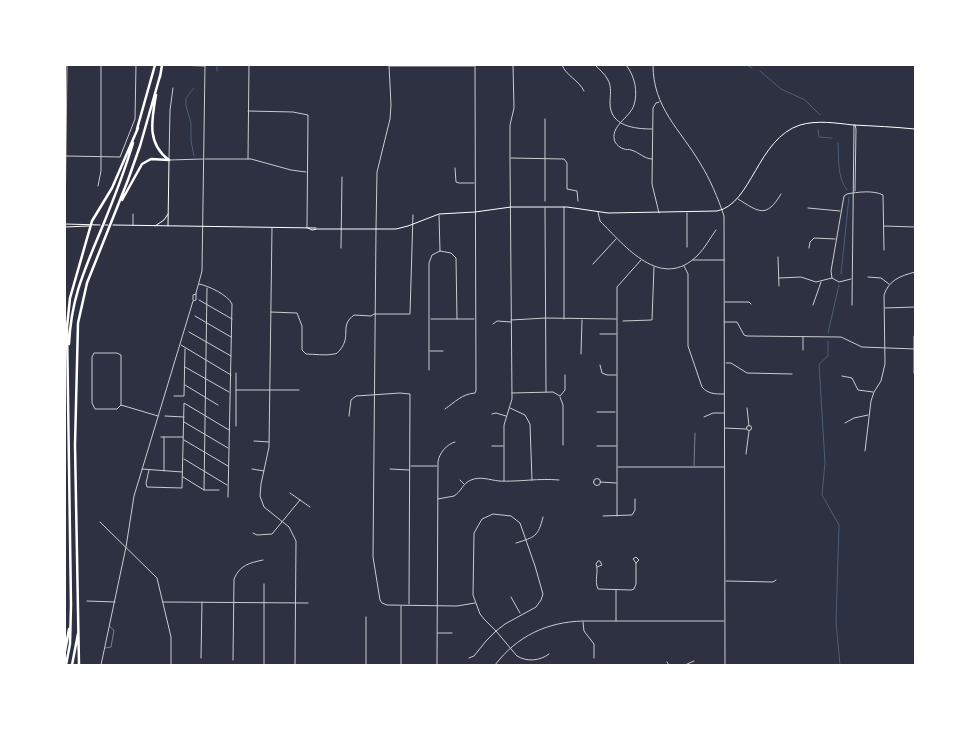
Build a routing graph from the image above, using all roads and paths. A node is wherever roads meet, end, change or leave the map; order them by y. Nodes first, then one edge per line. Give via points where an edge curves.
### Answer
1 (67, 65) edge
2 (101, 65) edge
3 (136, 65) edge
4 (155, 65) edge
5 (162, 65) edge
6 (176, 65) edge
7 (205, 65) edge
8 (249, 65) edge
9 (513, 65) edge
10 (562, 65) edge
11 (595, 65) edge
12 (627, 65) edge
13 (653, 65) edge
14 (389, 66) edge
15 (475, 66) edge
16 (160, 76) junction
17 (173, 88) dead end
18 (584, 91) dead end
19 (660, 102) junction
20 (248, 111) junction
21 (545, 120) dead end
22 (620, 123) junction
23 (854, 125) junction
24 (138, 128) junction
25 (652, 129) junction
26 (915, 129) edge
27 (65, 156) edge
28 (100, 157) junction
29 (510, 158) junction
30 (545, 158) junction
31 (203, 159) junction
32 (248, 159) junction
33 (652, 159) junction
34 (169, 160) junction
35 (455, 168) dead end
36 (307, 172) junction
37 (342, 176) dead end
38 (475, 184) junction
39 (98, 186) dead end
40 (854, 193) junction
41 (780, 194) dead end
42 (737, 198) junction
43 (545, 201) dead end
44 (578, 201) dead end
45 (510, 207) junction
46 (545, 207) junction
47 (564, 207) junction
48 (118, 208) junction
49 (808, 208) dead end
50 (722, 210) junction
51 (168, 211) junction
52 (840, 211) junction
53 (475, 212) junction
54 (598, 212) junction
55 (659, 213) junction
56 (687, 213) junction
57 (133, 214) dead end
58 (439, 214) junction
59 (413, 215) dead end
60 (65, 224) edge
61 (104, 224) junction
62 (112, 224) junction
63 (90, 225) junction
64 (100, 225) dead end
65 (108, 225) dead end
66 (412, 225) junction
67 (133, 226) junction
68 (154, 226) junction
69 (168, 226) junction
70 (883, 226) junction
71 (65, 227) edge
72 (203, 227) junction
73 (915, 227) edge
74 (272, 228) junction
75 (307, 228) junction
76 (341, 229) junction
77 (376, 229) junction
78 (716, 230) dead end
79 (617, 238) junction
80 (836, 239) junction
81 (687, 247) dead end
82 (341, 248) dead end
83 (809, 248) dead end
84 (884, 250) dead end
85 (440, 251) junction
86 (778, 257) dead end
87 (640, 260) junction
88 (692, 260) junction
89 (724, 260) junction
90 (593, 264) dead end
91 (684, 265) junction
92 (654, 266) junction
93 (915, 272) edge
94 (868, 277) dead end
95 (779, 278) junction
96 (832, 278) junction
97 (851, 279) junction
98 (821, 282) junction
99 (198, 284) junction
100 (889, 284) junction
101 (779, 286) dead end
102 (207, 287) junction
103 (199, 300) dead end
104 (724, 302) junction
105 (751, 304) dead end
106 (207, 305) junction
107 (813, 305) dead end
108 (852, 306) dead end
109 (915, 307) edge
110 (884, 308) junction
111 (271, 312) junction
112 (374, 314) junction
113 (195, 316) dead end
114 (546, 318) junction
115 (429, 319) junction
116 (457, 319) junction
117 (475, 319) junction
118 (564, 319) junction
119 (582, 319) junction
120 (232, 320) junction
121 (617, 320) junction
122 (623, 320) dead end
123 (511, 321) junction
124 (724, 322) junction
125 (207, 323) junction
126 (493, 324) dead end
127 (189, 332) dead end
128 (600, 334) dead end
129 (617, 334) junction
130 (914, 336) dead end
131 (803, 337) junction
132 (232, 338) junction
133 (206, 342) junction
134 (180, 345) junction
135 (185, 348) junction
136 (885, 348) junction
137 (914, 349) edge
138 (803, 350) dead end
139 (429, 351) junction
140 (443, 351) dead end
141 (581, 354) dead end
142 (232, 356) junction
143 (206, 360) junction
144 (724, 363) junction
145 (600, 365) dead end
146 (185, 366) junction
147 (69, 368) junction
148 (429, 370) dead end
149 (914, 373) edge
150 (236, 374) dead end
151 (792, 374) dead end
152 (231, 375) junction
153 (565, 375) dead end
154 (616, 375) junction
155 (842, 376) dead end
156 (206, 379) junction
157 (184, 385) junction
158 (236, 390) junction
159 (270, 390) junction
160 (299, 390) dead end
161 (546, 392) junction
162 (874, 392) junction
163 (231, 393) junction
164 (512, 393) junction
165 (374, 394) junction
166 (724, 394) junction
167 (174, 396) dead end
168 (560, 396) junction
169 (206, 397) junction
170 (122, 405) junction
171 (218, 405) dead end
172 (510, 408) junction
173 (747, 408) dead end
174 (446, 409) dead end
175 (596, 412) dead end
176 (616, 412) junction
177 (724, 413) junction
178 (492, 414) dead end
179 (531, 415) dead end
180 (869, 415) junction
181 (158, 416) junction
182 (165, 416) dead end
183 (206, 416) junction
184 (349, 416) dead end
185 (506, 416) junction
186 (184, 417) junction
187 (704, 417) dead end
188 (527, 418) junction
189 (184, 422) junction
190 (846, 423) dead end
191 (236, 426) dead end
192 (749, 426) junction
193 (724, 428) junction
194 (746, 429) junction
195 (230, 430) junction
196 (749, 431) junction
197 (695, 433) dead end
198 (205, 434) junction
199 (161, 436) dead end
200 (164, 436) junction
201 (184, 437) junction
202 (184, 440) junction
203 (254, 441) dead end
204 (270, 442) junction
205 (455, 442) dead end
206 (563, 445) dead end
207 (492, 446) dead end
208 (503, 446) junction
209 (596, 446) dead end
210 (616, 446) junction
211 (230, 449) junction
212 (865, 450) dead end
213 (205, 452) junction
214 (746, 454) dead end
215 (183, 458) junction
216 (410, 466) junction
217 (438, 466) junction
218 (229, 467) junction
219 (617, 467) junction
220 (694, 467) junction
221 (724, 467) junction
222 (142, 468) junction
223 (252, 469) dead end
224 (390, 469) dead end
225 (149, 470) junction
226 (410, 470) junction
227 (164, 471) junction
228 (205, 471) junction
229 (265, 471) junction
230 (183, 472) junction
231 (182, 476) junction
232 (460, 480) dead end
233 (559, 480) dead end
234 (504, 481) junction
235 (532, 481) junction
236 (600, 482) dead end
237 (617, 482) junction
238 (464, 484) junction
239 (228, 485) junction
240 (204, 490) junction
241 (219, 490) dead end
242 (290, 493) dead end
243 (228, 497) dead end
244 (438, 499) junction
245 (635, 499) dead end
246 (300, 500) junction
247 (310, 507) dead end
248 (603, 516) dead end
249 (617, 516) junction
250 (544, 517) dead end
251 (100, 522) dead end
252 (284, 522) junction
253 (253, 533) dead end
254 (526, 540) junction
255 (516, 543) dead end
256 (126, 547) junction
257 (263, 560) dead end
258 (636, 563) dead end
259 (598, 567) dead end
260 (776, 580) dead end
261 (725, 581) junction
262 (264, 584) dead end
263 (616, 590) junction
264 (511, 597) dead end
265 (87, 601) dead end
266 (115, 602) junction
267 (162, 602) junction
268 (202, 602) junction
269 (233, 602) junction
270 (264, 603) junction
271 (295, 603) junction
272 (308, 603) dead end
273 (475, 603) junction
274 (71, 605) junction
275 (401, 606) junction
276 (409, 606) junction
277 (437, 606) junction
278 (520, 614) junction
279 (78, 618) junction
280 (366, 618) dead end
281 (583, 621) junction
282 (725, 621) junction
283 (616, 622) junction
284 (110, 627) junction
285 (496, 632) junction
286 (437, 633) junction
287 (452, 633) dead end
288 (105, 648) junction
289 (510, 648) junction
290 (65, 651) edge
291 (548, 654) dead end
292 (202, 658) dead end
293 (469, 658) dead end
294 (594, 658) dead end
295 (233, 660) dead end
296 (694, 661) dead end
297 (667, 662) dead end
298 (66, 665) edge
299 (72, 665) edge
300 (79, 665) edge
301 (101, 665) edge
302 (171, 665) edge
303 (264, 665) edge
304 (295, 665) edge
305 (366, 665) edge
306 (401, 665) edge
307 (437, 665) edge
308 (495, 665) edge
309 (669, 665) edge
310 (685, 665) edge
311 (725, 665) edge

1 - 27 street
2 - 28 street
3 - 28 street via 135,119 120,157
4 - 24 highway
5 - 16 highway
6 - 7 street
7 - 31 street
8 - 20 street
9 - 29 street
10 - 18 street
11 - 22 street via 608,80 611,113
12 - 22 street via 635,83 634,102
13 - 19 street
14 - 15 street
14 - 77 street via 390,118 376,174
15 - 38 street
16 - 34 highway via 152,130 155,144
16 - 48 highway
17 - 34 street
19 - 25 street via 653,107
19 - 50 street via 700,162
20 - 32 street
20 - 36 street via 308,115
21 - 30 street
22 - 25 street via 633,128
22 - 33 street via 614,135 617,145
23 - 26 main road
23 - 40 street
23 - 42 main road via 812,123 782,134
24 - 61 highway
24 - 63 highway via 112,188
25 - 33 street
27 - 28 street
27 - 60 street
28 - 39 street
29 - 30 street
29 - 45 street
30 - 43 street
30 - 44 street via 566,161 567,188 577,192
31 - 32 street
31 - 34 street
31 - 72 street
32 - 36 street
33 - 55 street via 652,187
34 - 48 highway via 151,159 142,164
34 - 51 main road
35 - 38 street via 456,182
36 - 75 street
37 - 76 street
38 - 53 street
40 - 52 street via 844,196
40 - 70 street via 883,195
40 - 97 street
41 - 42 street via 771,208 764,212
42 - 50 main road
45 - 46 main road
45 - 53 main road
45 - 123 street
46 - 47 main road
46 - 114 street
47 - 54 main road
47 - 118 street
48 - 62 highway
49 - 52 street
50 - 56 main road
50 - 89 street
51 - 68 main road via 165,219
51 - 69 main road
52 - 80 street
53 - 58 main road
53 - 117 street
54 - 55 main road
54 - 79 street via 600,220
55 - 56 main road
56 - 81 street
57 - 67 street
58 - 66 main road
58 - 85 street
59 - 66 street
60 - 63 main road
60 - 71 street
61 - 65 main road
61 - 147 highway via 76,292
62 - 67 main road
62 - 279 highway via 86,282 78,324 75,445
63 - 64 main road
63 - 71 main road
63 - 147 highway via 70,298 67,327
66 - 77 main road
66 - 112 street via 411,313
67 - 68 main road
68 - 69 main road
69 - 72 main road
70 - 73 street
70 - 84 street
72 - 74 main road
72 - 99 street
74 - 75 main road
74 - 111 street
75 - 76 main road
76 - 77 main road
76 - 82 street
77 - 112 street
78 - 88 street
79 - 87 street
79 - 90 street
80 - 83 street via 814,238
80 - 96 street
85 - 115 street via 432,256 429,263
85 - 116 street via 451,253 456,258
86 - 95 street
87 - 92 street
87 - 121 street via 618,285
88 - 89 street
88 - 91 street
89 - 104 street
91 - 92 street via 673,268
91 - 166 street via 688,274 689,352 702,387 710,393
92 - 122 street via 652,320
93 - 100 street
94 - 100 street via 882,278
95 - 98 street
95 - 101 street
96 - 97 street via 839,282
96 - 98 street
97 - 108 street
98 - 107 street
99 - 102 street
99 - 134 street
100 - 110 street via 884,295
102 - 106 street
102 - 120 street via 232,302
103 - 106 street
104 - 105 street
104 - 124 street
106 - 120 street
106 - 125 street
109 - 110 street
110 - 136 street
111 - 112 street via 297,313 302,326 302,350 306,354 335,354 345,343 350,318
111 - 159 street
112 - 165 street
113 - 125 street
114 - 118 street
114 - 123 street
114 - 161 street
115 - 116 street
115 - 139 street
116 - 117 street
117 - 174 street via 476,391 462,396
118 - 119 street
119 - 121 street
119 - 141 street
120 - 132 street
121 - 129 street
123 - 126 street
123 - 164 street
124 - 131 street via 737,322 747,336
124 - 144 street
125 - 132 street
125 - 133 street
127 - 133 street
128 - 129 street
129 - 154 street
130 - 137 street
131 - 136 street via 841,337 860,347
131 - 138 street
132 - 142 street
133 - 142 street
133 - 143 street
134 - 135 street
134 - 181 street
135 - 143 street
135 - 146 street
136 - 137 street
136 - 162 street via 881,381
137 - 149 street
139 - 140 street
139 - 148 street
142 - 152 street
143 - 152 street
143 - 156 street
144 - 151 street via 732,363 746,374
144 - 166 street
145 - 154 street via 605,375
146 - 156 street
146 - 157 street
147 - 274 highway
150 - 158 street
152 - 163 street
153 - 168 street via 565,390
154 - 176 street
155 - 162 street via 852,378 858,390
156 - 163 street
156 - 169 street
157 - 167 street via 184,396
157 - 169 street
158 - 159 street
158 - 191 street
159 - 160 street
159 - 204 street
161 - 164 street
161 - 168 street
162 - 180 street
163 - 195 street
164 - 172 street
165 - 184 street via 353,397
165 - 216 street via 410,394
165 - 275 street via 373,557 380,600 387,605
166 - 177 street
168 - 206 street
169 - 171 street
169 - 183 street
170 - 170 street via 121,355 117,352 94,353 92,405 95,409 117,409
170 - 181 street
172 - 185 street
172 - 188 street
173 - 192 street
175 - 176 street
176 - 210 street
177 - 187 street
177 - 193 street
178 - 185 street
179 - 188 street
180 - 190 street
180 - 212 street
181 - 222 street
182 - 186 street
183 - 186 street via 184,403
183 - 195 street
183 - 198 street
185 - 208 street
186 - 189 street
188 - 235 street via 532,430
189 - 198 street
189 - 201 street
192 - 194 street
192 - 196 street via 752,429
193 - 194 street
193 - 221 street
194 - 196 street
195 - 211 street
196 - 214 street
197 - 220 lane
198 - 211 street
198 - 213 street
199 - 200 street
200 - 201 street
200 - 227 street
201 - 202 street
202 - 213 street
202 - 215 street
203 - 204 street
204 - 229 street
205 - 217 street via 441,453
207 - 208 street
208 - 234 street
209 - 210 street
210 - 219 street
211 - 218 street
213 - 218 street
213 - 228 street
215 - 228 street
215 - 230 street
216 - 217 street
216 - 226 street
217 - 244 street
218 - 239 street
219 - 220 street
219 - 237 street
220 - 221 street
221 - 261 street
222 - 225 street
222 - 256 street
223 - 229 street
224 - 226 street
225 - 227 street
225 - 231 street via 146,485 151,488 182,488
226 - 276 street
227 - 230 street
228 - 239 street
228 - 240 street
229 - 252 street via 260,490 262,502 269,512
230 - 231 street
231 - 240 street
232 - 238 street
233 - 235 street
234 - 235 street
234 - 238 street via 477,478
236 - 237 street
237 - 249 street
238 - 244 street via 454,496
239 - 243 street
240 - 241 street
242 - 246 street
244 - 277 street
245 - 249 street via 634,513
246 - 247 street
246 - 252 street
248 - 249 street
250 - 254 street via 539,532
251 - 256 street
252 - 253 street via 272,534
252 - 271 street via 296,541
254 - 255 street
254 - 273 street via 522,526 510,516 491,514 479,521 475,530
254 - 278 street via 543,594 536,607
256 - 266 street
256 - 267 street via 157,578
257 - 269 street via 245,565 237,572 233,583
258 - 263 street via 635,588
259 - 263 street via 598,589
260 - 261 street
261 - 282 street
262 - 270 street
263 - 283 street
264 - 278 street
265 - 266 street
266 - 284 street
267 - 268 street
267 - 302 street via 171,637
268 - 269 street
268 - 292 street
269 - 270 street
269 - 295 street
270 - 271 street
270 - 303 street
271 - 272 street
271 - 304 street
273 - 277 street
273 - 285 street
274 - 290 highway
274 - 298 highway
275 - 276 street
275 - 306 street
276 - 277 street
277 - 286 street
278 - 285 street
279 - 299 highway
279 - 300 highway
280 - 305 street
281 - 283 street
281 - 289 street via 544,627
281 - 294 street via 584,631 594,644
282 - 283 street
282 - 311 street
284 - 288 street
284 - 288 lane via 114,630 111,647
285 - 289 street
285 - 293 street
286 - 287 street
286 - 307 street
288 - 301 street
289 - 291 street via 524,660 538,660
289 - 308 street
296 - 310 street
297 - 309 street

